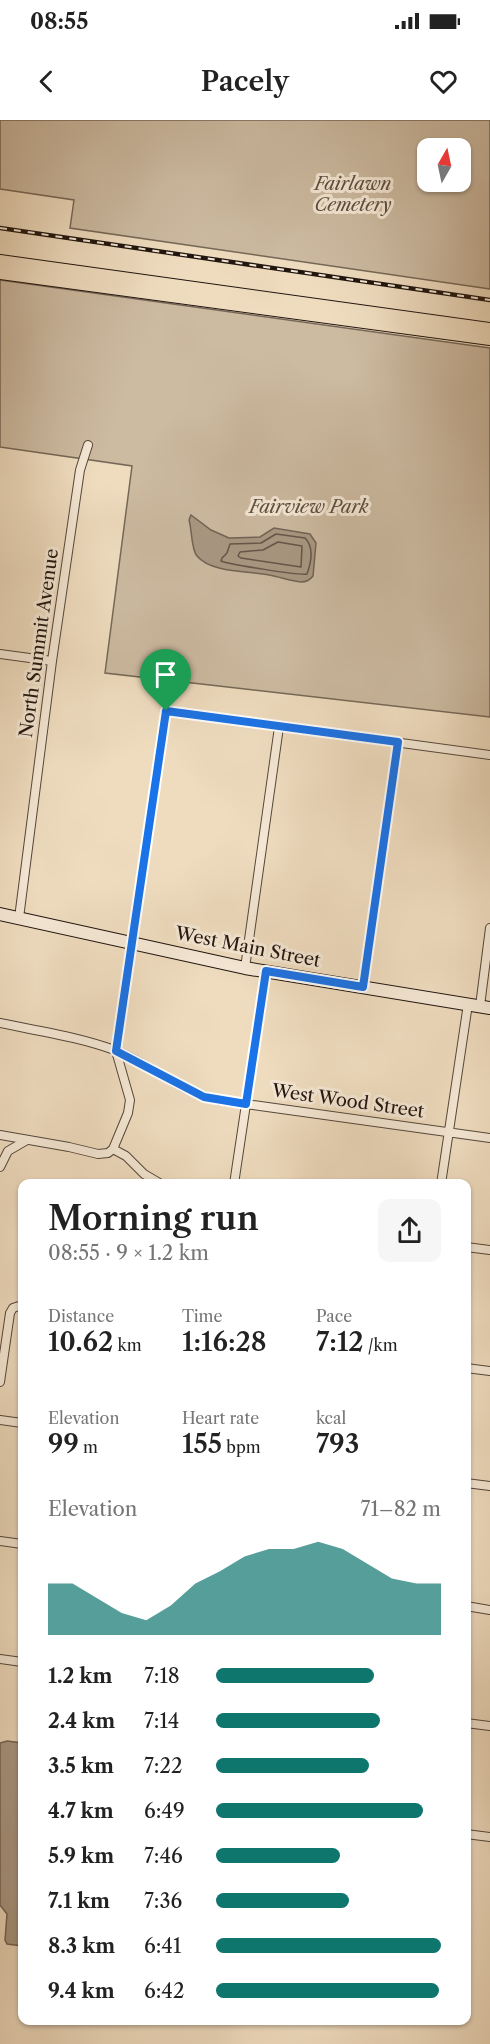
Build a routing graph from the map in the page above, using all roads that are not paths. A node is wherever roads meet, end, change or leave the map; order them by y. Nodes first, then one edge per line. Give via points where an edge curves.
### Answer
1 (0, 261) edge
2 (0, 273) edge
3 (490, 329) edge
4 (490, 339) edge
5 (88, 445) dead end
6 (0, 654) edge
7 (52, 661) junction
8 (279, 727) junction
9 (398, 742) junction
10 (490, 755) edge
11 (0, 914) edge
12 (19, 918) junction
13 (490, 928) edge
14 (131, 943) junction
15 (245, 968) junction
16 (266, 971) junction
17 (363, 987) junction
18 (479, 1006) edge
19 (0, 1023) edge
20 (116, 1051) junction
21 (246, 1104) junction
22 (448, 1132) junction
23 (0, 1135) edge
24 (490, 1138) edge
25 (27, 1140) junction
26 (113, 1149) junction
27 (0, 1167) edge
28 (152, 1179) edge
29 (235, 1179) edge
30 (442, 1179) edge
31 (471, 1248) edge
32 (490, 1250) edge
33 (18, 1306) edge
34 (471, 1369) edge
35 (490, 1371) edge
36 (0, 1382) edge
37 (0, 1420) edge
38 (18, 1422) edge
39 (471, 1484) edge
40 (490, 1486) edge
41 (0, 1541) edge
42 (18, 1543) edge
43 (471, 1607) edge
44 (490, 1610) edge
45 (0, 1659) edge
46 (18, 1661) edge
47 (471, 1724) edge
48 (490, 1726) edge
49 (471, 1835) edge
50 (490, 1837) edge

1 - 3 main road
2 - 4 main road
5 - 7 street, North Summit Avenue
6 - 7 street
7 - 12 street, North Summit Avenue
8 - 9 street
8 - 14 street via 166,711
8 - 15 street
9 - 10 street
9 - 17 street
11 - 12 street, West Main Street
12 - 14 street, West Main Street
13 - 18 street
14 - 15 street, West Main Street
14 - 20 street
15 - 16 street, West Main Street
16 - 17 street, West Main Street
16 - 21 street
17 - 18 street, West Main Street
18 - 22 street via 458,1069
19 - 20 street, West Wood Street
20 - 21 street, West Wood Street via 204,1097
20 - 26 street via 130,1100
21 - 22 street, West Wood Street
21 - 29 street
22 - 24 street, West Wood Street
22 - 30 street
23 - 25 street
25 - 26 street via 98,1154
25 - 27 street via 8,1151
26 - 28 street
31 - 32 street
33 - 36 street via 10,1313
34 - 35 street
37 - 38 street
39 - 40 street
41 - 42 street
43 - 44 street
45 - 46 street
47 - 48 street
49 - 50 street

